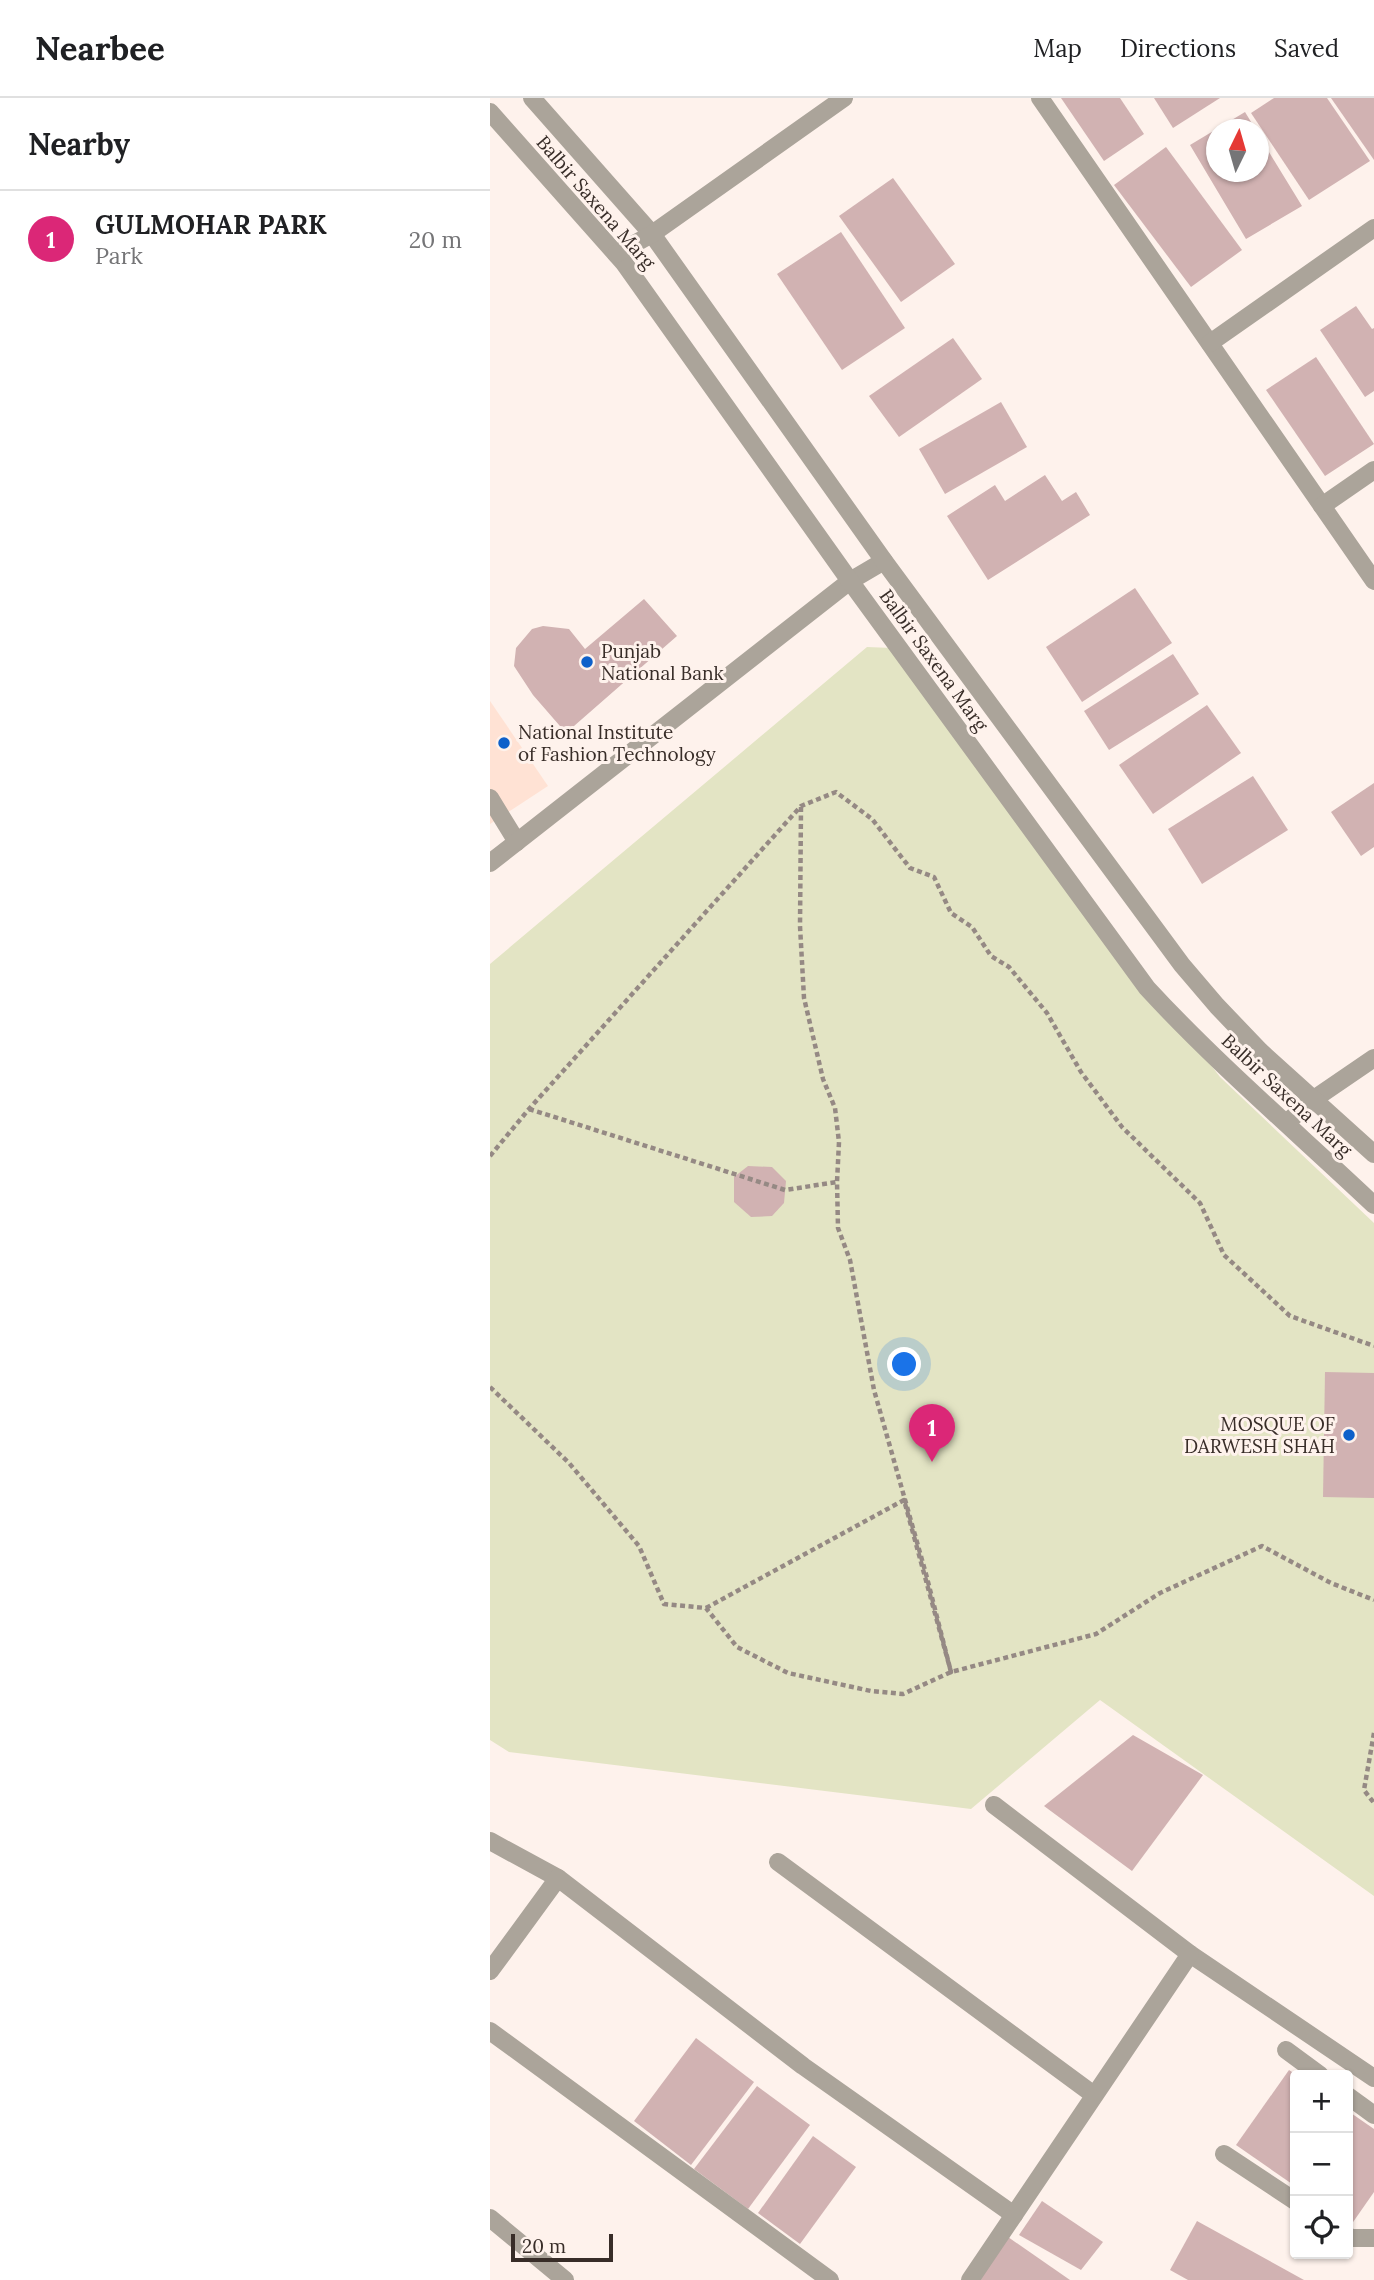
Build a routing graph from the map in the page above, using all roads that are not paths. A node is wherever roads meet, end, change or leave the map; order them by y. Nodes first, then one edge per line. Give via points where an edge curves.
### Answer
1 (532, 98) edge
2 (844, 98) edge
3 (1040, 98) edge
4 (490, 112) edge
5 (1374, 228) edge
6 (652, 234) junction
7 (616, 254) junction
8 (1210, 343) junction
9 (1374, 470) edge
10 (1322, 506) junction
11 (884, 561) junction
12 (850, 581) junction
13 (1374, 581) edge
14 (490, 798) edge
15 (517, 842) junction
16 (490, 863) edge
17 (1374, 1058) edge
18 (1314, 1099) junction
19 (1286, 1123) junction
20 (1374, 1154) edge
21 (1374, 1205) edge
22 (994, 1805) dead end
23 (490, 1841) edge
24 (778, 1862) dead end
25 (558, 1878) junction
26 (1190, 1954) junction
27 (490, 1971) edge
28 (490, 2031) edge
29 (1286, 2050) dead end
30 (1313, 2070) edge
31 (1374, 2078) edge
32 (1094, 2095) junction
33 (1353, 2100) edge
34 (1374, 2115) edge
35 (1224, 2154) dead end
36 (1290, 2198) edge
37 (1014, 2216) junction
38 (490, 2218) edge
39 (1353, 2236) edge
40 (1374, 2238) edge
41 (565, 2280) edge
42 (830, 2280) edge
43 (970, 2280) edge

1 - 6 street, Balbir Saxena Marg
2 - 6 street
3 - 8 street
4 - 7 street, Balbir Saxena Marg
5 - 8 street
6 - 7 street
6 - 11 street, Balbir Saxena Marg
7 - 12 street, Balbir Saxena Marg
8 - 10 street
9 - 10 street
10 - 13 street
11 - 12 street
11 - 18 street, Balbir Saxena Marg via 1182,965 1260,1051
12 - 15 street
12 - 19 street, Balbir Saxena Marg via 1147,988 1185,1030
14 - 15 street
15 - 16 street
17 - 18 street
18 - 19 street
18 - 20 street, Balbir Saxena Marg
19 - 21 street, Balbir Saxena Marg
22 - 26 street
23 - 25 street
24 - 32 street
25 - 27 street
25 - 37 street via 803,2066
26 - 31 street
26 - 32 street
28 - 42 street
29 - 30 street
32 - 37 street
33 - 34 street
35 - 36 street
37 - 43 street
38 - 41 street
39 - 40 street

